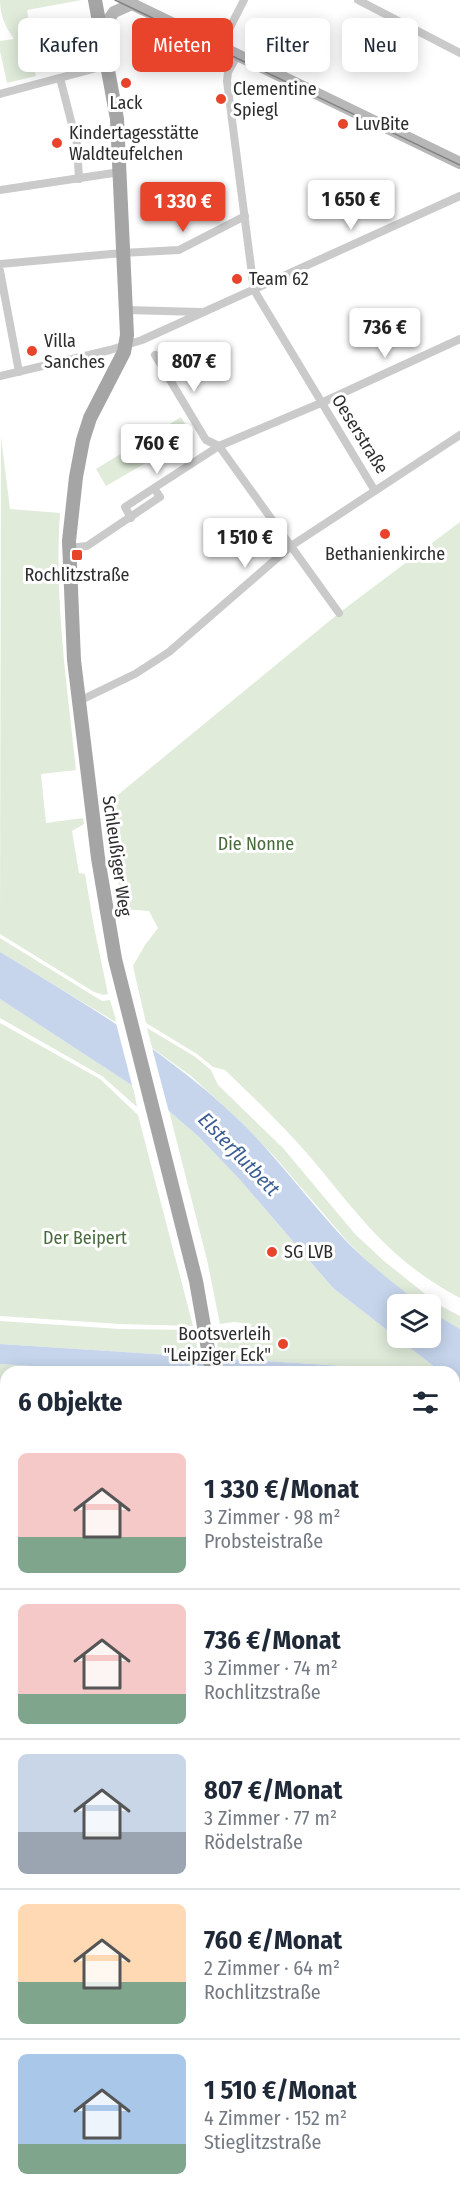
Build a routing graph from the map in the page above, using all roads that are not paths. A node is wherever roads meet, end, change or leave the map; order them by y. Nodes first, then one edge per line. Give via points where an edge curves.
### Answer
1 (244, 0) edge
2 (358, 0) edge
3 (99, 2) edge
4 (128, 2) edge
5 (101, 18) edge
6 (110, 18) edge
7 (161, 18) edge
8 (233, 22) edge
9 (460, 53) edge
10 (233, 54) edge
11 (237, 56) junction
12 (82, 72) edge
13 (109, 72) edge
14 (60, 78) junction
15 (0, 94) edge
16 (460, 164) edge
17 (120, 172) junction
18 (79, 179) junction
19 (0, 190) edge
20 (460, 196) edge
21 (245, 216) junction
22 (122, 253) junction
23 (0, 264) edge
24 (0, 270) edge
25 (254, 290) junction
26 (126, 310) junction
27 (202, 312) junction
28 (460, 339) edge
29 (126, 345) junction
30 (155, 355) dead end
31 (19, 372) junction
32 (0, 376) edge
33 (321, 403) junction
34 (460, 435) edge
35 (219, 446) junction
36 (375, 491) junction
37 (291, 546) junction
38 (69, 548) junction
39 (339, 613) dead end
40 (79, 701) junction
41 (211, 1366) edge

1 - 8 street
2 - 9 street
3 - 5 main road
4 - 6 main road
4 - 7 main road
10 - 11 main road
11 - 16 main road
11 - 21 street, Oeserstraße via 227,81
12 - 14 street
13 - 17 main road
14 - 15 street
14 - 18 street via 77,144
17 - 18 street
17 - 22 main road
18 - 19 street
20 - 25 street
21 - 22 street via 179,250
21 - 25 street, Oeserstraße
22 - 23 street
22 - 26 main road
24 - 31 street
25 - 27 street
25 - 33 street, Oeserstraße
26 - 27 street
26 - 29 main road
27 - 29 street
28 - 33 street
29 - 31 street
29 - 38 main road, Schleußiger Weg via 83,440
30 - 35 street via 206,440
31 - 32 street
33 - 35 street
33 - 36 street, Oeserstraße
34 - 36 street
35 - 37 street
35 - 38 street via 154,488 160,497 131,518 87,546
36 - 37 street
37 - 39 street
37 - 40 street via 169,652 135,675
38 - 40 main road, Schleußiger Weg
40 - 41 main road, Schleußiger Weg via 108,923 196,1281

